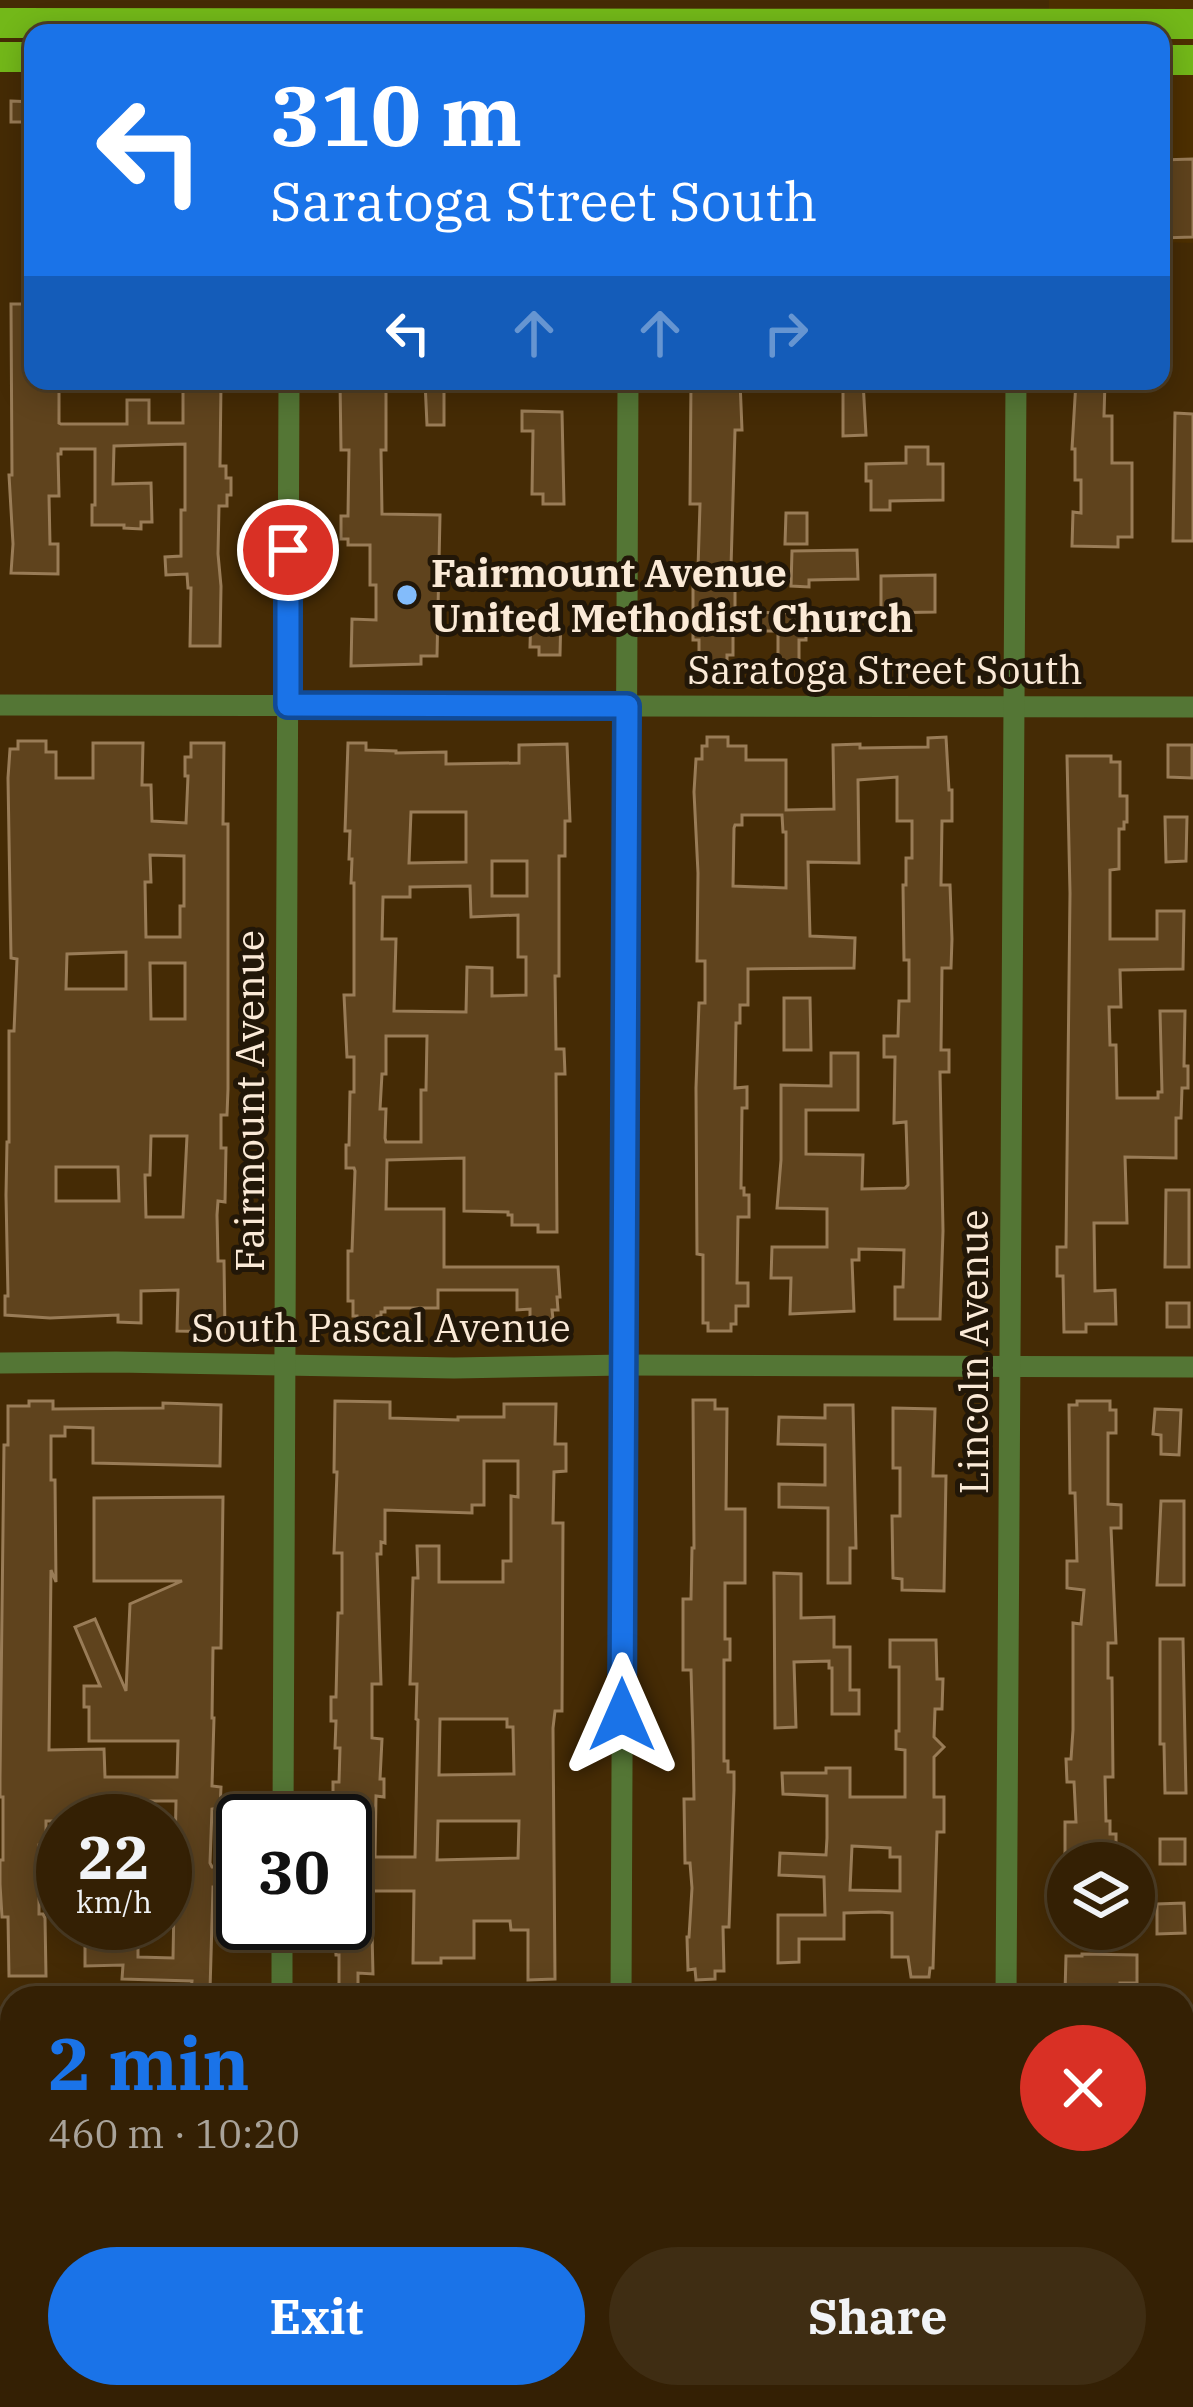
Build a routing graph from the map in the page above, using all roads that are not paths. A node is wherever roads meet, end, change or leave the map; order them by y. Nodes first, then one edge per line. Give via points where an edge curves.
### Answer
1 (0, 22) edge
2 (210, 24) edge
3 (289, 390) edge
4 (628, 390) edge
5 (1016, 390) edge
6 (0, 705) edge
7 (288, 705) junction
8 (627, 706) junction
9 (1014, 706) junction
10 (1193, 707) edge
11 (0, 1363) edge
12 (284, 1364) junction
13 (624, 1365) junction
14 (1010, 1366) junction
15 (1193, 1367) edge
16 (283, 1794) edge
17 (282, 1950) edge
18 (282, 1986) edge
19 (621, 1986) edge
20 (1006, 1986) edge

1 - 2 main road
3 - 7 street, Fairmount Avenue
4 - 8 street
5 - 9 street, Lincoln Avenue
6 - 7 street, Saratoga Street South
7 - 8 street, Saratoga Street South
7 - 12 street, Fairmount Avenue
8 - 9 street, Saratoga Street South
8 - 13 street
9 - 10 street, Saratoga Street South
9 - 14 street, Lincoln Avenue
11 - 12 street, South Pascal Avenue
12 - 13 street, South Pascal Avenue
12 - 16 street, Fairmount Avenue
13 - 14 street, South Pascal Avenue
13 - 19 street
14 - 15 street, South Pascal Avenue
14 - 20 street, Lincoln Avenue
17 - 18 street

